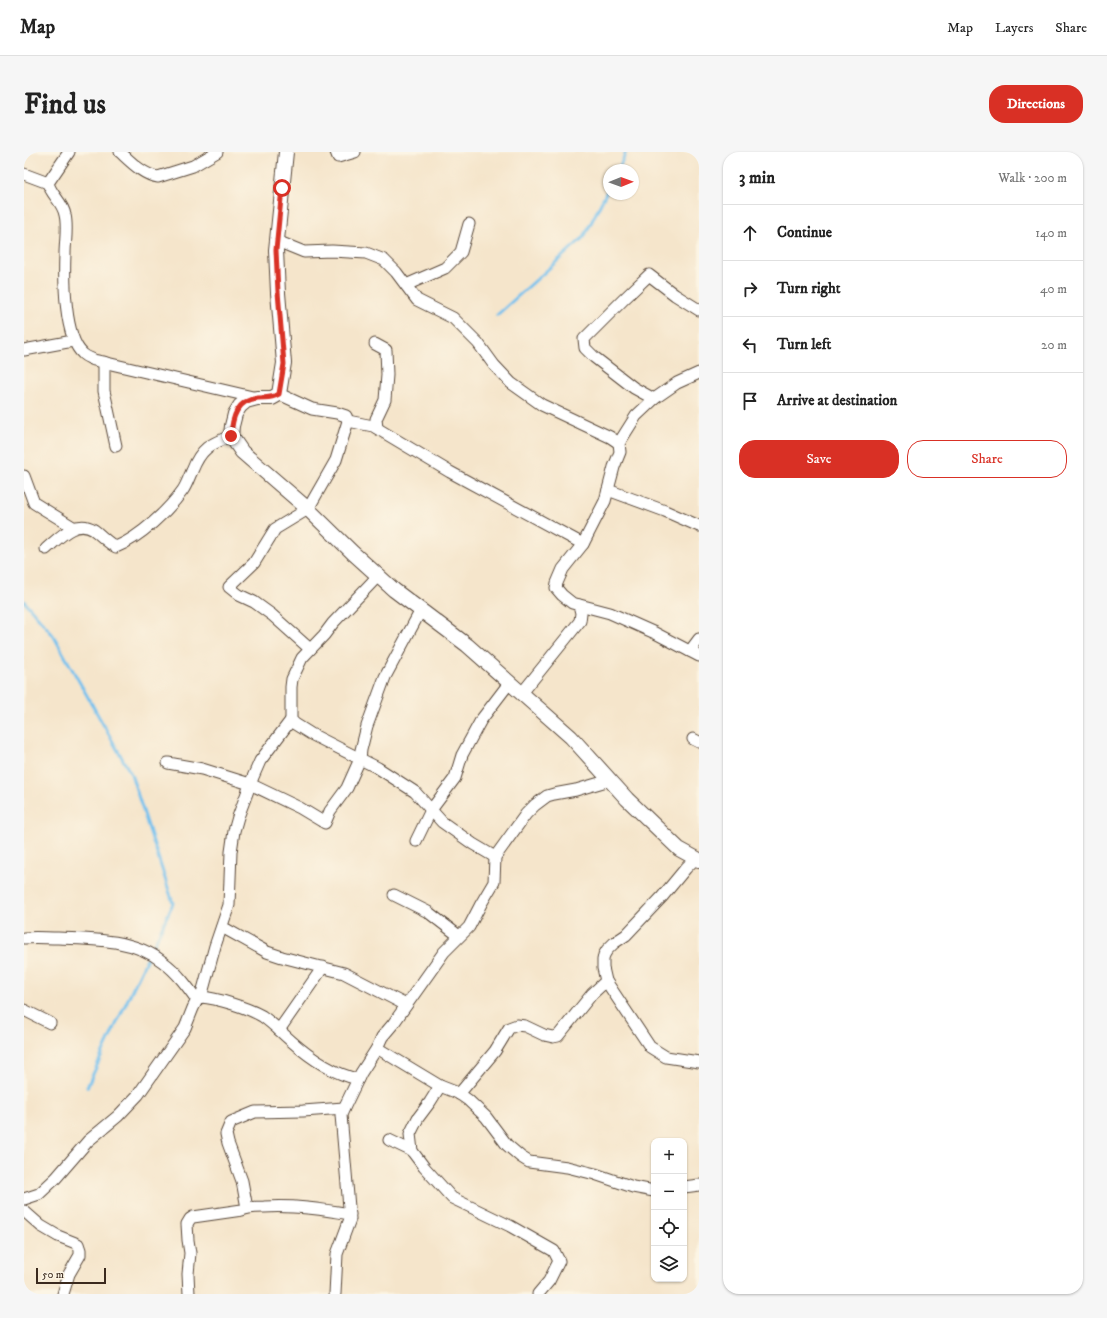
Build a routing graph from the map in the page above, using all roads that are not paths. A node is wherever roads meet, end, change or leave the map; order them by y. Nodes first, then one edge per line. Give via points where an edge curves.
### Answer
1 (69, 152) edge
2 (120, 152) edge
3 (217, 152) edge
4 (286, 152) edge
5 (336, 152) edge
6 (355, 152) edge
7 (24, 174) edge
8 (48, 183) junction
9 (469, 224) dead end
10 (277, 241) junction
11 (406, 285) junction
12 (699, 310) edge
13 (73, 341) junction
14 (375, 344) dead end
15 (24, 350) edge
16 (104, 362) junction
17 (699, 373) edge
18 (228, 391) junction
19 (279, 394) junction
20 (257, 398) junction
21 (654, 399) junction
22 (239, 407) junction
23 (348, 421) junction
24 (377, 428) junction
25 (231, 436) junction
26 (619, 443) junction
27 (116, 446) dead end
28 (24, 476) edge
29 (608, 490) junction
30 (308, 509) junction
31 (699, 526) edge
32 (73, 527) junction
33 (583, 544) junction
34 (46, 549) dead end
35 (378, 576) junction
36 (582, 609) junction
37 (421, 610) junction
38 (699, 639) edge
39 (310, 649) junction
40 (694, 653) edge
41 (510, 682) junction
42 (522, 693) junction
43 (291, 720) junction
44 (360, 759) junction
45 (168, 763) dead end
46 (610, 780) junction
47 (250, 784) junction
48 (431, 810) junction
49 (416, 841) dead end
50 (495, 857) junction
51 (697, 859) edge
52 (394, 895) dead end
53 (222, 927) junction
54 (459, 936) junction
55 (24, 938) edge
56 (323, 967) junction
57 (606, 981) junction
58 (199, 999) junction
59 (406, 1005) junction
60 (24, 1010) edge
61 (50, 1023) dead end
62 (279, 1030) junction
63 (377, 1048) junction
64 (699, 1062) edge
65 (358, 1079) junction
66 (440, 1086) junction
67 (459, 1094) junction
68 (344, 1108) junction
69 (389, 1140) dead end
70 (412, 1151) junction
71 (699, 1185) edge
72 (687, 1187) edge
73 (651, 1190) edge
74 (24, 1200) edge
75 (248, 1208) junction
76 (24, 1211) edge
77 (350, 1214) junction
78 (63, 1294) edge
79 (189, 1294) edge
80 (335, 1294) edge
81 (538, 1294) edge

1 - 8 street
2 - 3 street via 140,169 158,177 193,166
4 - 10 street
5 - 6 street via 338,157
7 - 8 street
8 - 13 street via 65,214 64,270
9 - 11 street via 461,252 444,268
10 - 11 street via 304,252 366,253 384,260
10 - 19 street via 284,364
11 - 26 street via 417,300 453,318 478,343 511,383 542,405
12 - 21 street via 649,275 584,339 585,348 594,357 634,388
13 - 15 street
13 - 16 street via 84,355
14 - 24 street via 386,350 387,376 385,400 376,419
16 - 18 street
16 - 27 street via 104,391
17 - 21 street via 677,383
18 - 20 street
18 - 22 street
19 - 20 street via 272,398
19 - 23 street via 312,408 346,416
20 - 22 street via 246,401
21 - 26 street via 636,416
22 - 25 street via 234,414
23 - 24 street
23 - 30 street via 336,460
24 - 33 street via 450,472
25 - 30 street via 242,452
25 - 32 street via 209,445 200,454 184,489 142,532 124,543 116,547 92,529 85,526
26 - 29 street via 620,452
28 - 32 street via 34,503
29 - 31 street
29 - 33 street
30 - 35 street
30 - 39 street via 275,529 254,563 229,587 272,615
32 - 34 street
33 - 36 street via 563,569 556,588
35 - 37 street
35 - 39 street
36 - 40 street via 610,613
36 - 42 street via 580,621
37 - 41 street
37 - 44 street via 385,677
38 - 40 street
39 - 43 street via 302,658 292,679
41 - 42 street
41 - 48 street via 481,720 462,755 455,778
42 - 46 street via 571,737
43 - 44 street via 311,734
43 - 47 street via 260,762
44 - 47 street via 347,788 330,811 325,823
44 - 48 street via 416,792
45 - 47 street via 202,769
46 - 50 street via 547,796 526,814
46 - 51 street via 679,849
47 - 53 street via 234,830 229,905
48 - 49 street
48 - 50 street via 454,831
50 - 54 street via 494,882 469,927
51 - 57 street via 631,930 607,950 603,960
52 - 54 street via 428,912
53 - 56 street via 267,952
53 - 58 street
54 - 59 street via 444,952
55 - 58 street via 89,939 132,946 163,961
56 - 59 street via 344,973
56 - 62 street
57 - 64 street via 650,1047 666,1058
57 - 67 street via 558,1036 544,1035 525,1026 509,1028 495,1050
58 - 62 street via 209,997 250,1010
58 - 74 street via 185,1028 138,1095 88,1141 39,1194
59 - 63 street
60 - 61 street
62 - 65 street via 307,1055
63 - 65 street
63 - 66 street
65 - 68 street
66 - 67 street
66 - 70 street via 410,1134
67 - 73 street via 486,1117 507,1145 529,1162 567,1167
68 - 75 street via 255,1112 231,1122 226,1134
68 - 77 street via 341,1124
69 - 70 street
70 - 81 street via 452,1198 554,1251 559,1261 549,1281
71 - 72 street
75 - 77 street via 280,1205
75 - 79 street via 190,1219 187,1224 190,1253
76 - 78 street via 41,1226 78,1244 80,1255 69,1274
77 - 80 street via 337,1254

